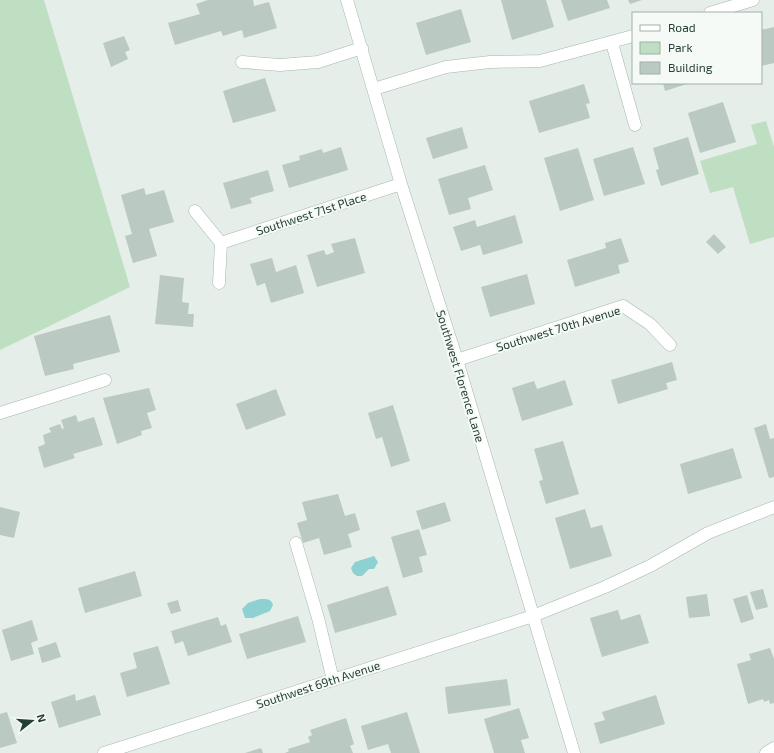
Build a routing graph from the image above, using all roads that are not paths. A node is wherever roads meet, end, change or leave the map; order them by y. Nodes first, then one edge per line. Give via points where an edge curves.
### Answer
1 (347, 0) edge
2 (753, 0) edge
3 (713, 12) edge
4 (632, 36) edge
5 (612, 43) junction
6 (362, 48) junction
7 (242, 62) dead end
8 (374, 89) junction
9 (635, 125) dead end
10 (401, 184) junction
11 (195, 211) dead end
12 (221, 242) junction
13 (218, 283) dead end
14 (670, 345) dead end
15 (457, 360) junction
16 (105, 380) dead end
17 (0, 413) edge
18 (774, 507) edge
19 (296, 543) dead end
20 (533, 616) junction
21 (333, 680) junction
22 (774, 748) edge
23 (104, 753) edge
24 (574, 753) edge
25 (766, 753) edge

1 - 6 street, Southwest Florence Lane
2 - 3 street
4 - 5 street
5 - 8 street via 540,61 490,62 446,67
5 - 9 street
6 - 7 street via 318,62
6 - 8 street, Southwest Florence Lane
8 - 10 street, Southwest Florence Lane
10 - 12 street, Southwest 71st Place
10 - 15 street, Southwest Florence Lane
11 - 12 street
12 - 13 street
14 - 15 street, Southwest 70th Avenue via 650,324 623,306
15 - 20 street, Southwest Florence Lane
16 - 17 street
18 - 20 street, Southwest 69th Avenue via 708,533 650,566
19 - 21 street
20 - 21 street, Southwest 69th Avenue
20 - 24 street, Southwest Florence Lane
21 - 23 street, Southwest 69th Avenue
22 - 25 street

